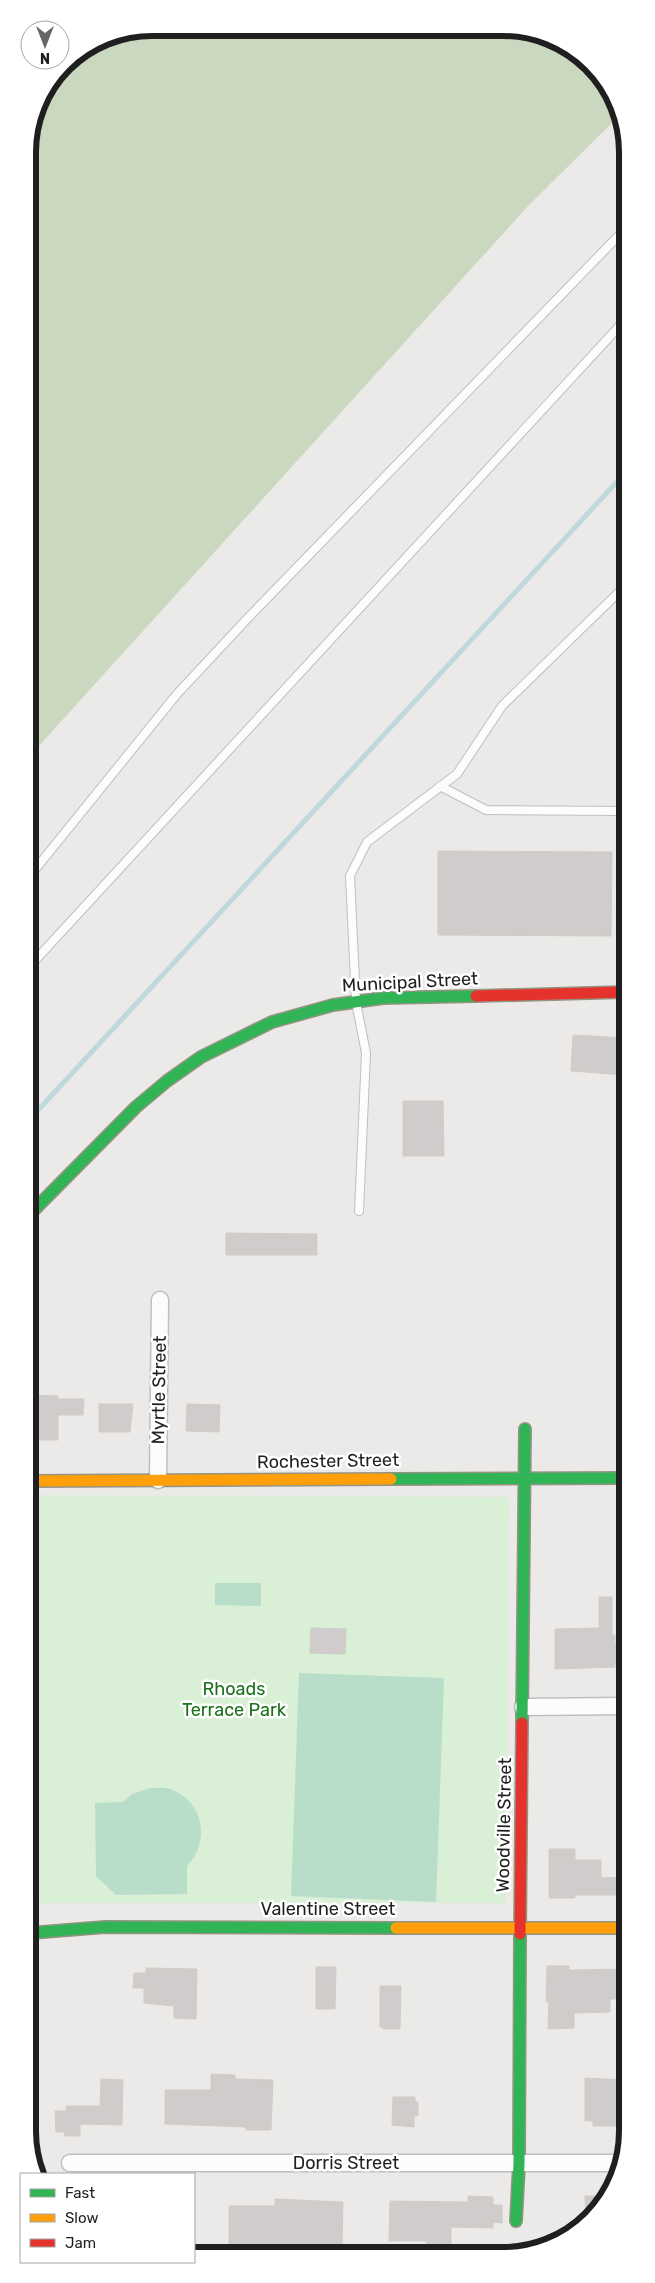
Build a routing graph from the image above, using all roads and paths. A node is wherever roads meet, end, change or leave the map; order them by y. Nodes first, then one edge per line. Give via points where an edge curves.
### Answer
1 (619, 235) edge
2 (619, 327) edge
3 (619, 592) edge
4 (440, 786) junction
5 (619, 811) edge
6 (36, 867) edge
7 (36, 959) edge
8 (619, 992) edge
9 (356, 1002) junction
10 (36, 1208) edge
11 (359, 1211) dead end
12 (160, 1300) dead end
13 (525, 1429) dead end
14 (523, 1478) junction
15 (619, 1478) edge
16 (158, 1480) junction
17 (36, 1481) edge
18 (619, 1706) edge
19 (523, 1708) junction
20 (520, 1926) junction
21 (619, 1928) edge
22 (36, 1932) edge
23 (70, 2163) dead end
24 (614, 2163) edge
25 (519, 2164) junction
26 (516, 2221) dead end

1 - 6 lane via 177,694
2 - 7 lane
3 - 4 lane via 502,706 457,774
4 - 5 lane via 486,810
4 - 9 lane via 367,842 350,876
8 - 9 street, Municipal Street via 383,998
9 - 10 street, Municipal Street via 272,1022 201,1057 136,1107
9 - 11 lane via 366,1053
12 - 16 street, Myrtle Street
13 - 14 street, Woodville Street
14 - 15 street, Rochester Street
14 - 16 street, Rochester Street
14 - 19 street, Woodville Street
16 - 17 street, Rochester Street
18 - 19 street
19 - 20 street, Woodville Street
20 - 21 street, Valentine Street
20 - 22 street, Valentine Street via 105,1926
20 - 25 street, Woodville Street
23 - 25 street, Dorris Street
24 - 25 street, Dorris Street
25 - 26 street, Woodville Street

